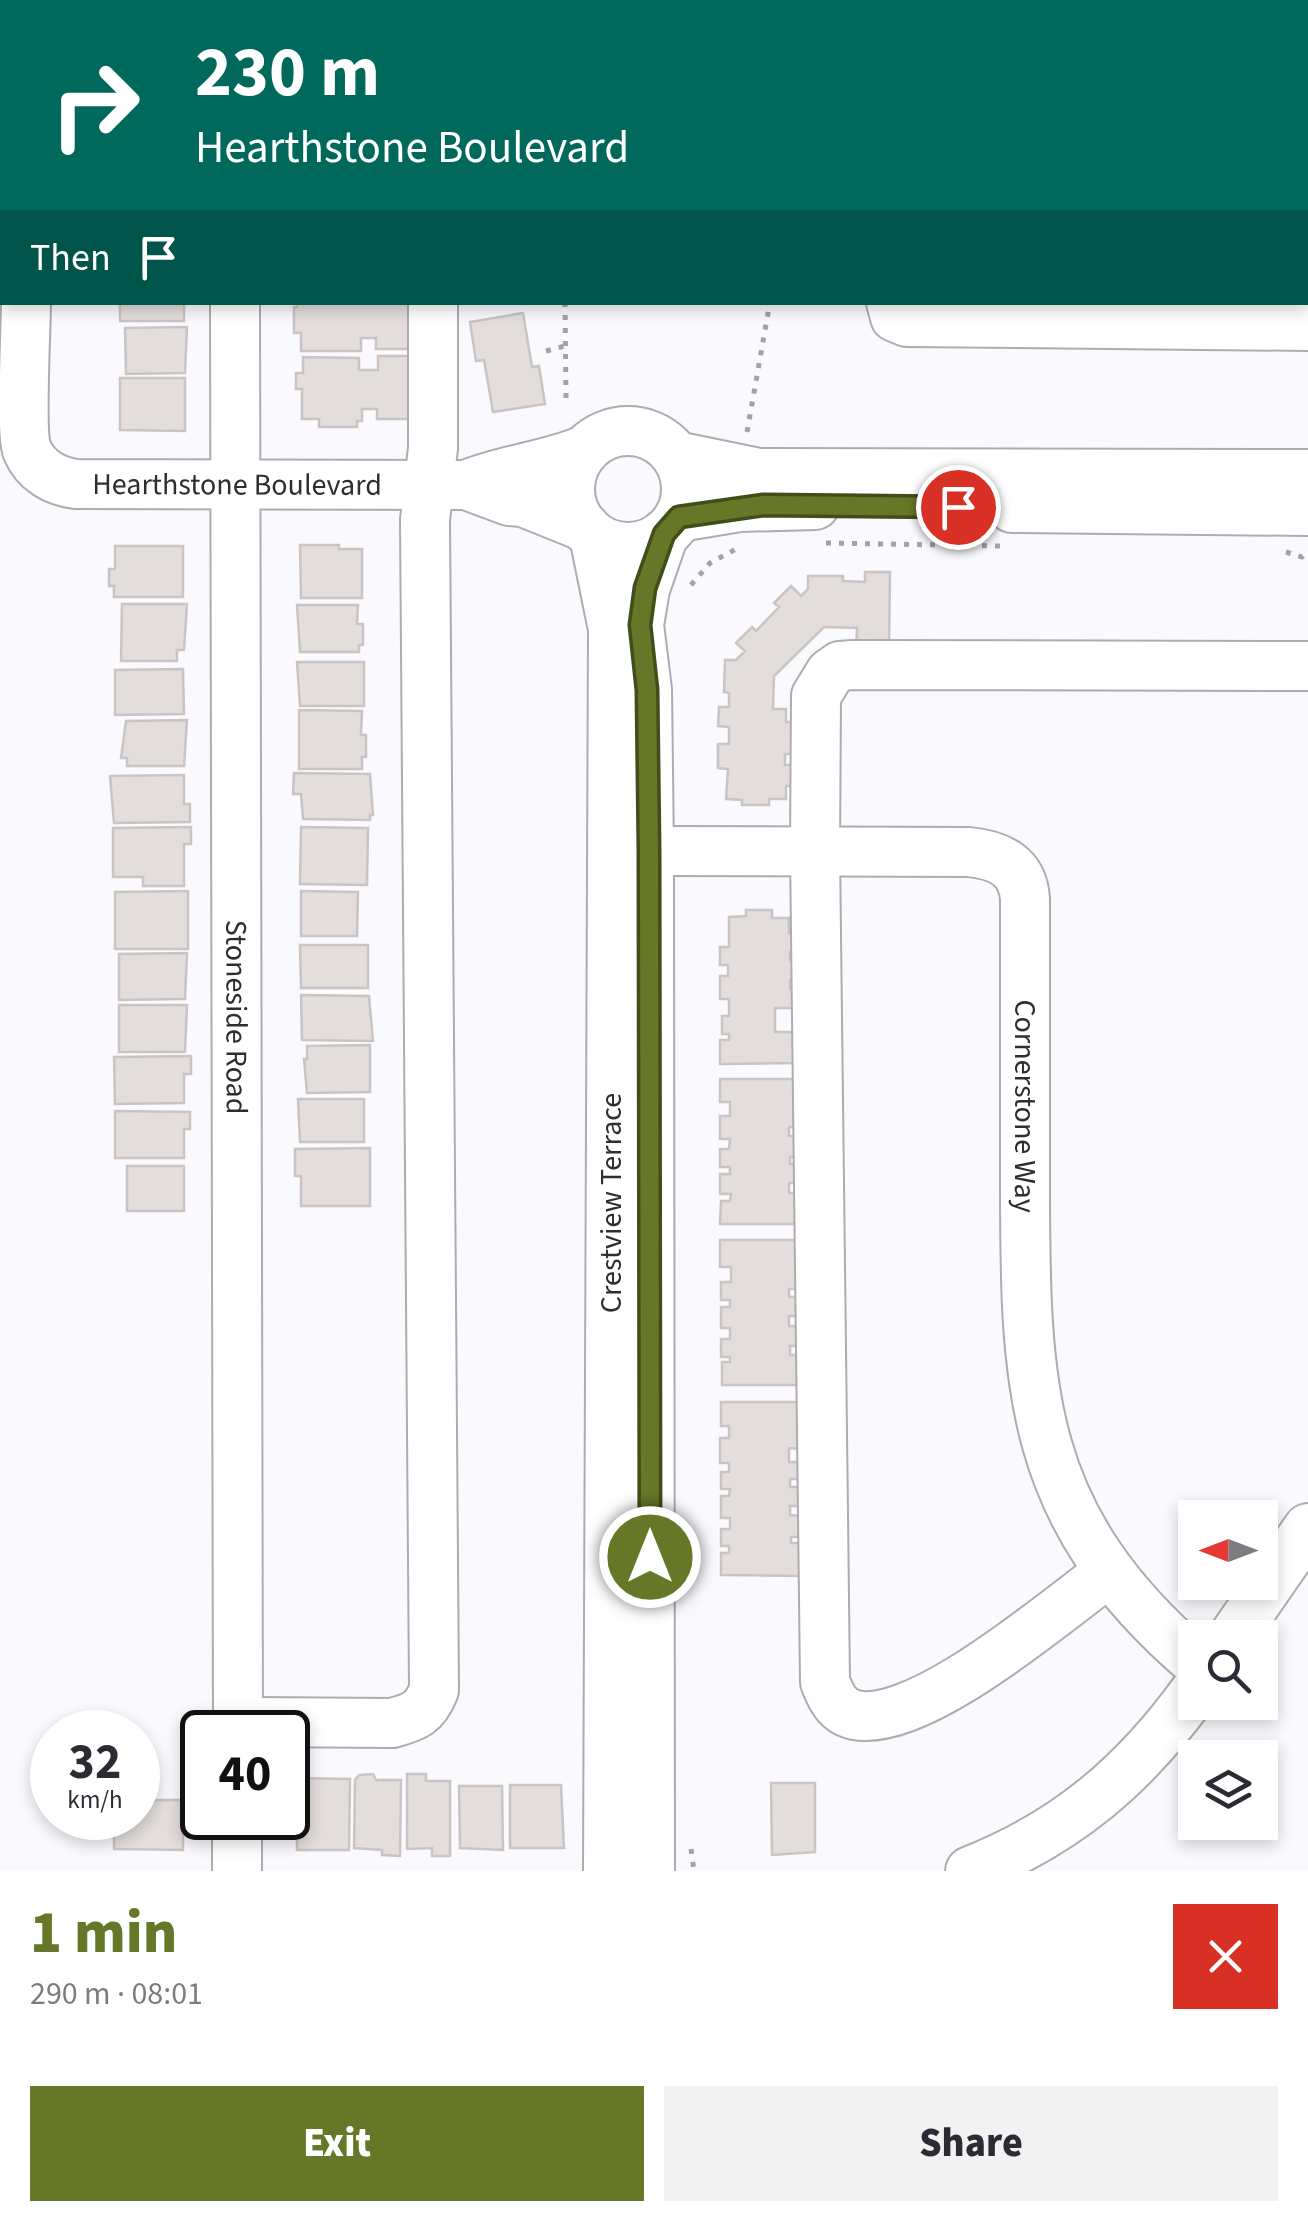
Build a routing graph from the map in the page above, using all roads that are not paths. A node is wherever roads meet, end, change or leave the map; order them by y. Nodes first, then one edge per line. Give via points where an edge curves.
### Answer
1 (26, 305) edge
2 (234, 305) edge
3 (434, 305) edge
4 (892, 305) edge
5 (1308, 326) edge
6 (585, 450) junction
7 (676, 456) junction
8 (1308, 474) edge
9 (448, 485) junction
10 (236, 486) junction
11 (1308, 511) edge
12 (672, 526) junction
13 (590, 531) junction
14 (1308, 666) edge
15 (649, 851) junction
16 (815, 851) junction
17 (1308, 1528) edge
18 (1109, 1572) junction
19 (1244, 1620) edge
20 (1178, 1645) edge
21 (238, 1710) edge
22 (1178, 1712) edge
23 (310, 1725) edge
24 (237, 1840) edge
25 (680, 1870) edge
26 (237, 1871) edge
27 (608, 1871) edge
28 (970, 1871) edge

1 - 10 street, Hearthstone Boulevard via 26,447 45,474 66,482
2 - 10 street, Stoneside Road
3 - 9 street
4 - 5 street via 895,317 907,322
6 - 7 street via 617,431 636,430
6 - 9 street, Hearthstone Boulevard
6 - 13 street via 570,484 572,504
7 - 8 street via 759,474
7 - 12 street via 686,499
9 - 10 street, Hearthstone Boulevard
9 - 13 street, Hearthstone Boulevard via 523,502
9 - 23 street via 425,520 434,1690 414,1717
10 - 21 street, Stoneside Road
11 - 12 street via 764,505
12 - 13 street via 632,547 612,545
12 - 15 street, Crestview Terrace via 645,588 640,625
13 - 27 street, Crestview Terrace via 613,628
14 - 16 street via 840,666 816,696
15 - 16 street, Cornerstone Way
15 - 25 street, Crestview Terrace
16 - 18 street, Cornerstone Way via 987,854 1008,864 1024,884 1029,1365 1048,1454
16 - 18 street via 824,1682 833,1702 858,1716 908,1707 971,1672
17 - 19 street
18 - 20 street, Cornerstone Way
22 - 28 street via 1114,1783 1054,1828
24 - 26 street

